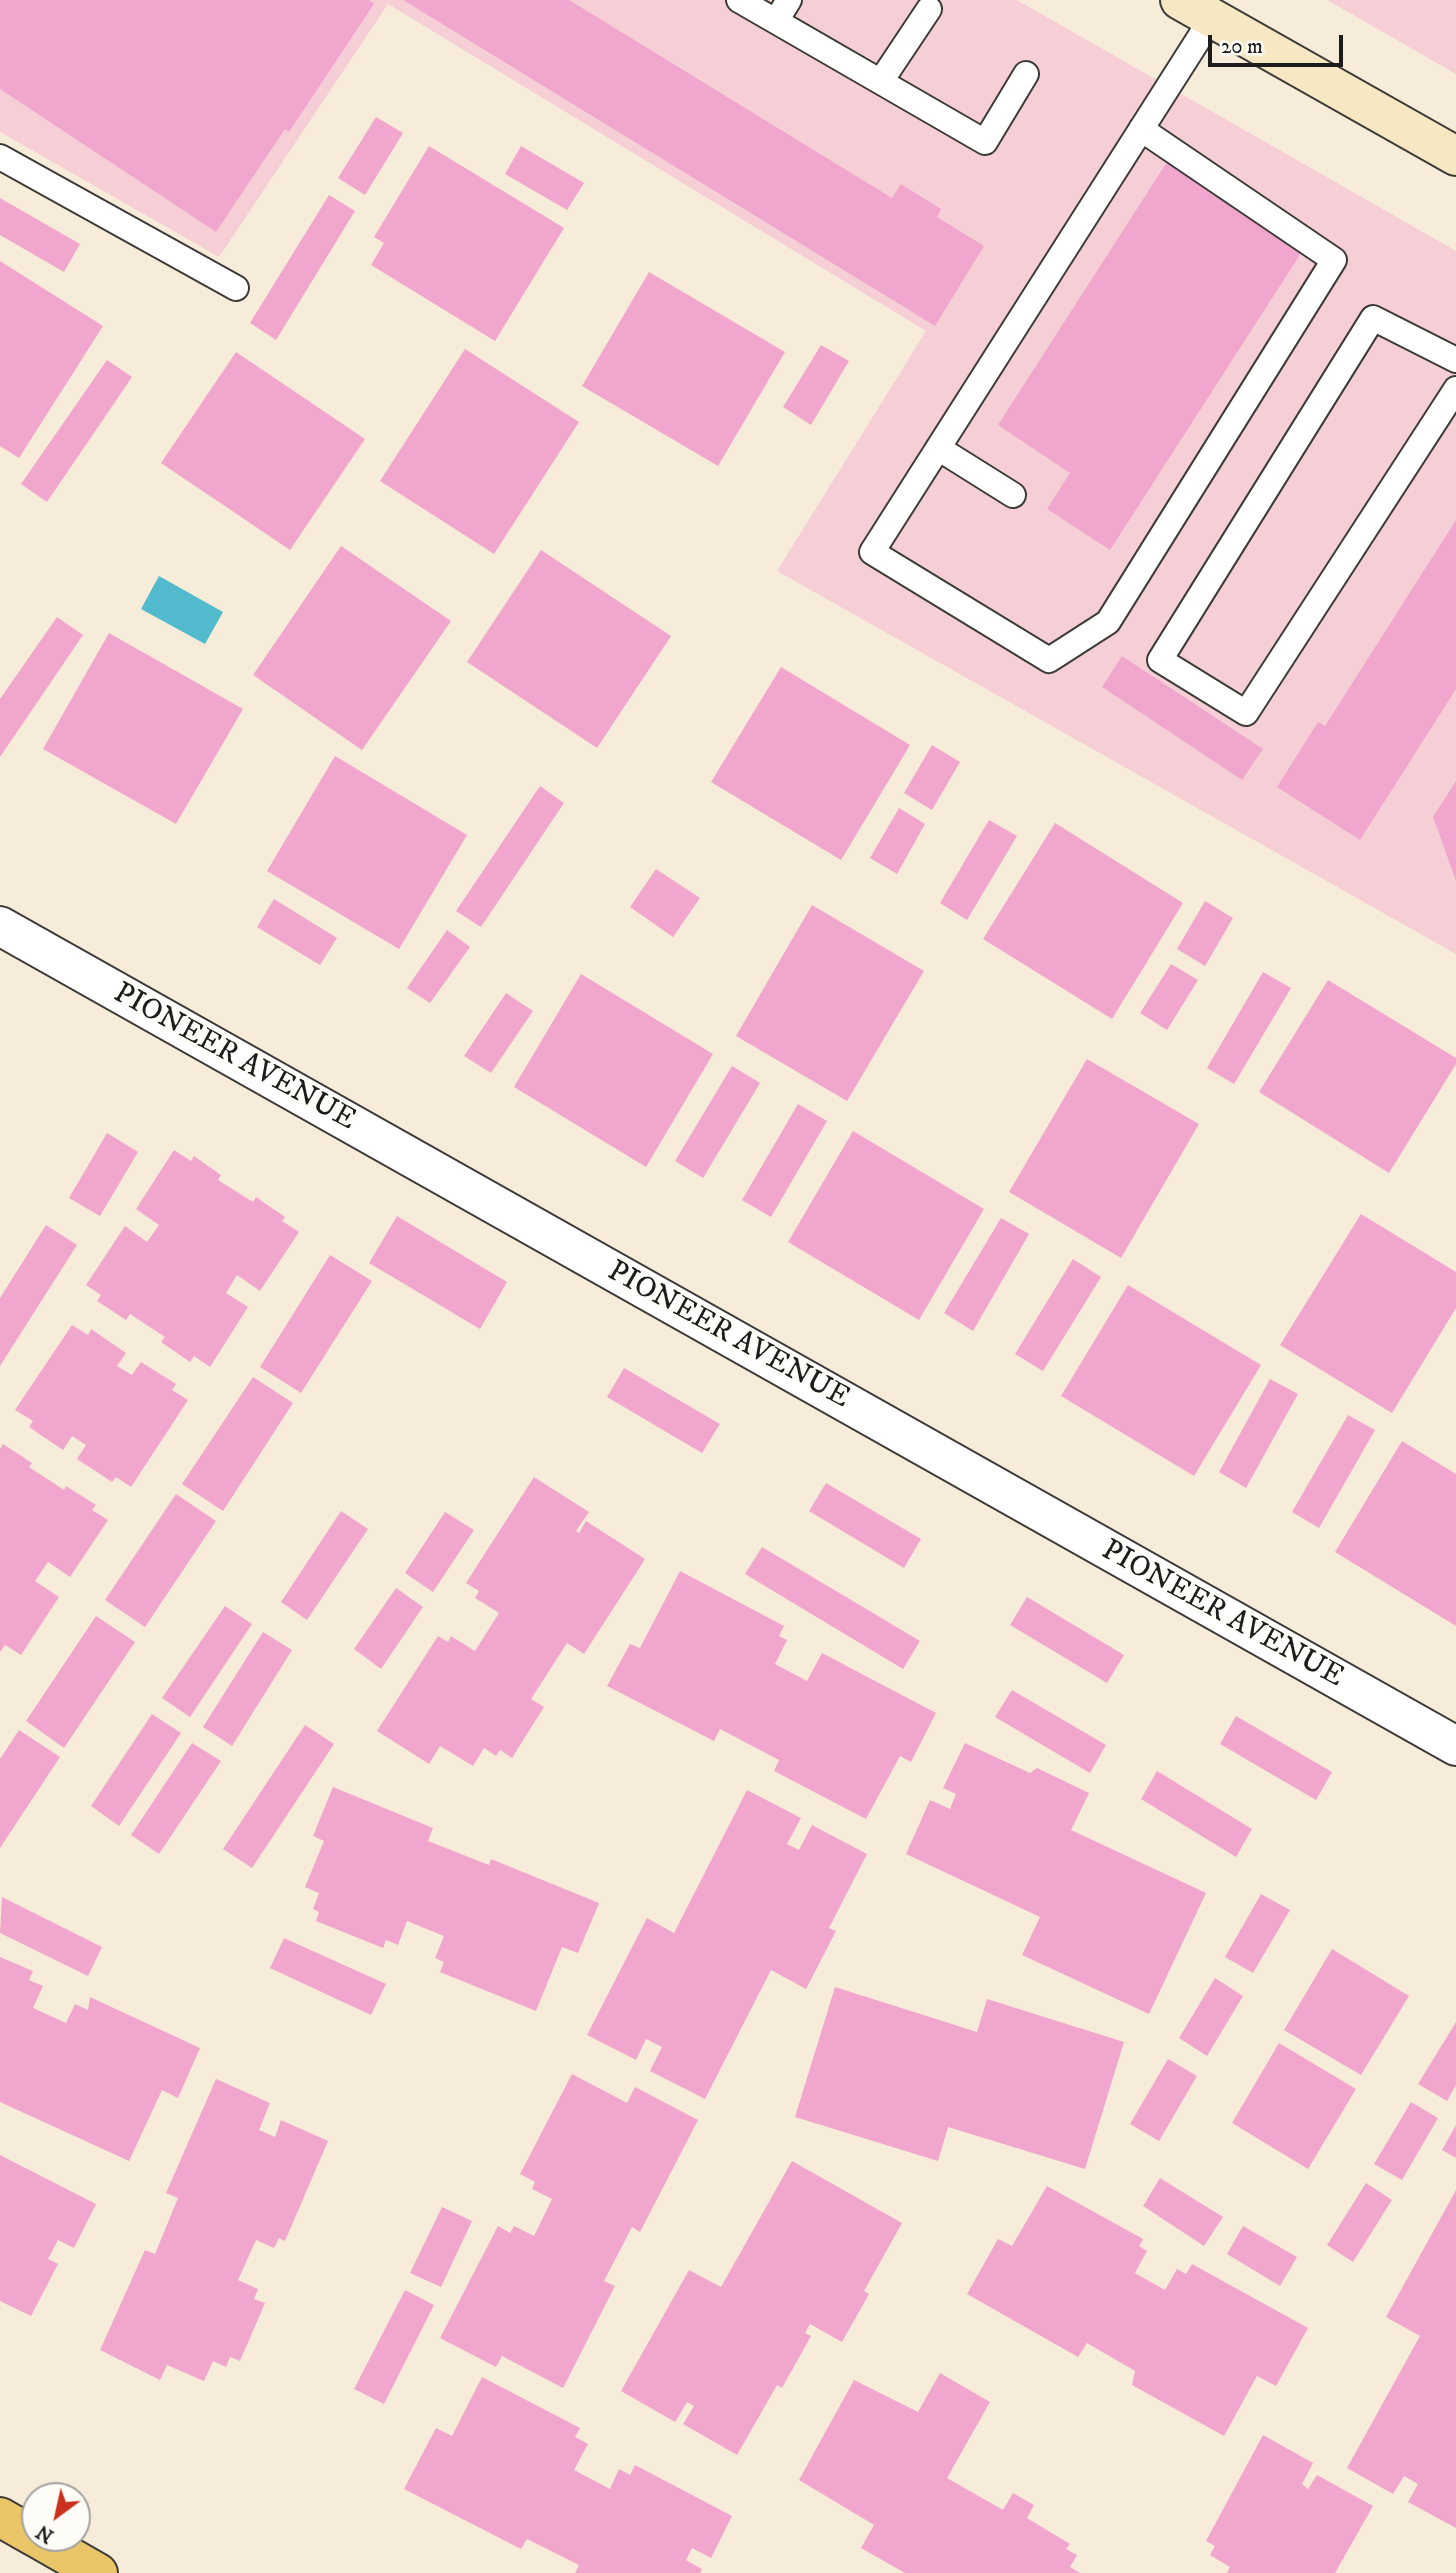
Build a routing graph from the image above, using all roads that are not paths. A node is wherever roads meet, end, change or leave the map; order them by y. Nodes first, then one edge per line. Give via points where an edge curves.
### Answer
1 (739, 0) edge
2 (789, 0) edge
3 (929, 9) dead end
4 (1196, 9) edge
5 (776, 21) junction
6 (1026, 74) dead end
7 (881, 82) junction
8 (1141, 129) junction
9 (1456, 156) edge
10 (0, 157) edge
11 (236, 288) dead end
12 (1456, 360) edge
13 (1456, 389) edge
14 (938, 448) junction
15 (1013, 495) dead end
16 (0, 926) edge
17 (1456, 1746) edge
18 (0, 2516) edge
19 (21, 2528) edge
20 (62, 2552) edge
21 (98, 2573) edge

1 - 5 lane
2 - 5 lane
3 - 7 lane
4 - 8 lane
4 - 9 main road
5 - 7 lane
6 - 7 lane via 985,142
8 - 14 lane
8 - 14 lane via 1334,260 1108,622 1049,660 872,552
10 - 11 lane
12 - 13 lane via 1373,318 1160,660 1246,713
14 - 15 lane
16 - 17 street, PIONEER AVENUE
18 - 19 main road
20 - 21 main road

